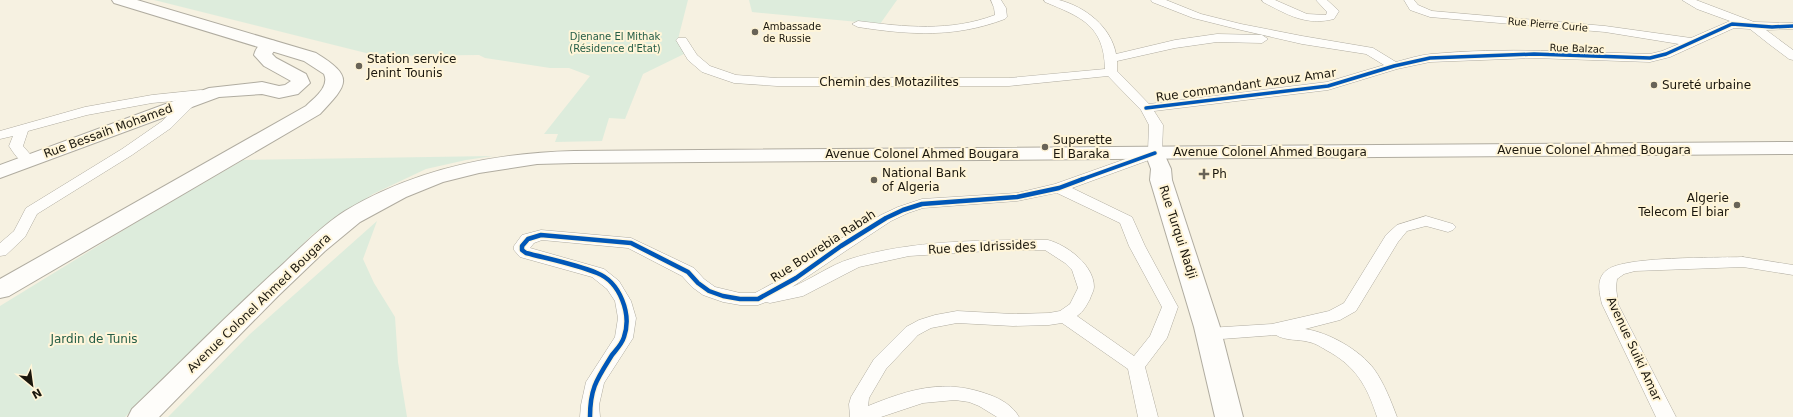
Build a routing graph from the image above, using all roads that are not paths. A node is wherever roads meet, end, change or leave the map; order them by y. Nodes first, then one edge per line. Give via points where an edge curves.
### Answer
1 (120, 0) edge
2 (996, 0) edge
3 (1049, 0) edge
4 (1156, 0) edge
5 (1266, 0) edge
6 (1321, 0) edge
7 (1409, 0) edge
8 (1687, 0) edge
9 (858, 24) dead end
10 (1754, 26) junction
11 (1793, 26) edge
12 (682, 40) dead end
13 (1302, 40) junction
14 (1691, 42) junction
15 (269, 45) junction
16 (1793, 56) edge
17 (1111, 66) junction
18 (1394, 66) junction
19 (216, 92) junction
20 (190, 101) junction
21 (1146, 108) junction
22 (22, 128) junction
23 (0, 135) edge
24 (1793, 148) edge
25 (1155, 153) junction
26 (29, 161) junction
27 (0, 172) edge
28 (1060, 188) junction
29 (1448, 228) dead end
30 (0, 251) edge
31 (1793, 270) edge
32 (0, 290) edge
33 (758, 299) junction
34 (1065, 316) junction
35 (1272, 330) junction
36 (1208, 334) junction
37 (1136, 366) junction
38 (142, 417) edge
39 (590, 417) edge
40 (861, 417) edge
41 (1009, 417) edge
42 (1148, 417) edge
43 (1229, 417) edge
44 (1387, 417) edge
45 (1666, 417) edge

1 - 15 main road
2 - 9 street via 1001,17 986,23 947,30 904,31
3 - 17 street via 1088,19 1104,35
4 - 13 street via 1197,16
5 - 6 street via 1301,16 1318,19 1330,17 1333,11
7 - 14 street, Rue Pierre Curie via 1415,8 1430,14 1605,30
8 - 10 street
10 - 11 street
10 - 14 street, Rue Balzac via 1732,24
10 - 16 street
12 - 17 street, Chemin des Motazilites via 692,57 706,69 734,79 777,82 1009,82
13 - 17 street, Chemin des Motazilites via 1216,38 1175,44
13 - 18 street via 1369,51
14 - 18 street, Rue Balzac via 1666,54 1650,58 1480,55 1430,58
15 - 19 main road, Rue Bessaih Mohamed via 263,55 270,62 300,78 302,81 299,85 291,90 279,92 262,88
15 - 32 main road via 310,56 330,69 335,82 313,110
17 - 21 street, Rue Turqui Nadji
18 - 21 street, Rue commandant Azouz Amar via 1328,86
19 - 20 main road, Rue Bessaih Mohamed
19 - 22 street via 174,95 91,110
20 - 26 main road, Rue Bessaih Mohamed
20 - 30 street via 166,125 32,211 20,234
21 - 25 street, Rue Turqui Nadji via 1156,125
22 - 23 street
22 - 26 street via 16,146
24 - 25 main road, Avenue Colonel Ahmed Bougara
25 - 28 street, Rue Bourebia Rabah
25 - 36 main road, Rue Turqui Nadji
25 - 38 main road, Avenue Colonel Ahmed Bougara via 574,156 537,158 478,167 436,177 398,192 352,217 269,290
26 - 27 main road, Rue Bessaih Mohamed
28 - 33 street, Rue Bourebia Rabah via 1016,197 929,204 903,210 886,218 796,278
28 - 37 street via 1127,220 1170,307 1158,338
29 - 35 street via 1426,221 1402,228 1392,239 1350,307 1334,316
31 - 45 street, Avenue Suiki Amar via 1743,262 1635,266 1614,272 1608,278 1606,285 1610,304
33 - 34 street, Rue des Idrissides via 797,292 854,263 909,251 1048,245 1071,259 1084,278 1086,288 1077,308
33 - 39 street, Rue Bourebia Rabah via 740,299 709,291 688,272 631,243 541,235 528,239 522,248 526,253 598,273 613,285 623,301 627,318 624,338 596,382 590,405
34 - 37 street
34 - 40 street via 1013,320 957,317 925,324 912,331 880,364 860,397 858,411
35 - 36 street
35 - 44 street via 1314,336 1345,352 1367,373
36 - 43 main road, Rue Turqui Nadji
37 - 42 street
40 - 41 street via 886,406 933,393 949,392 965,393 980,398

